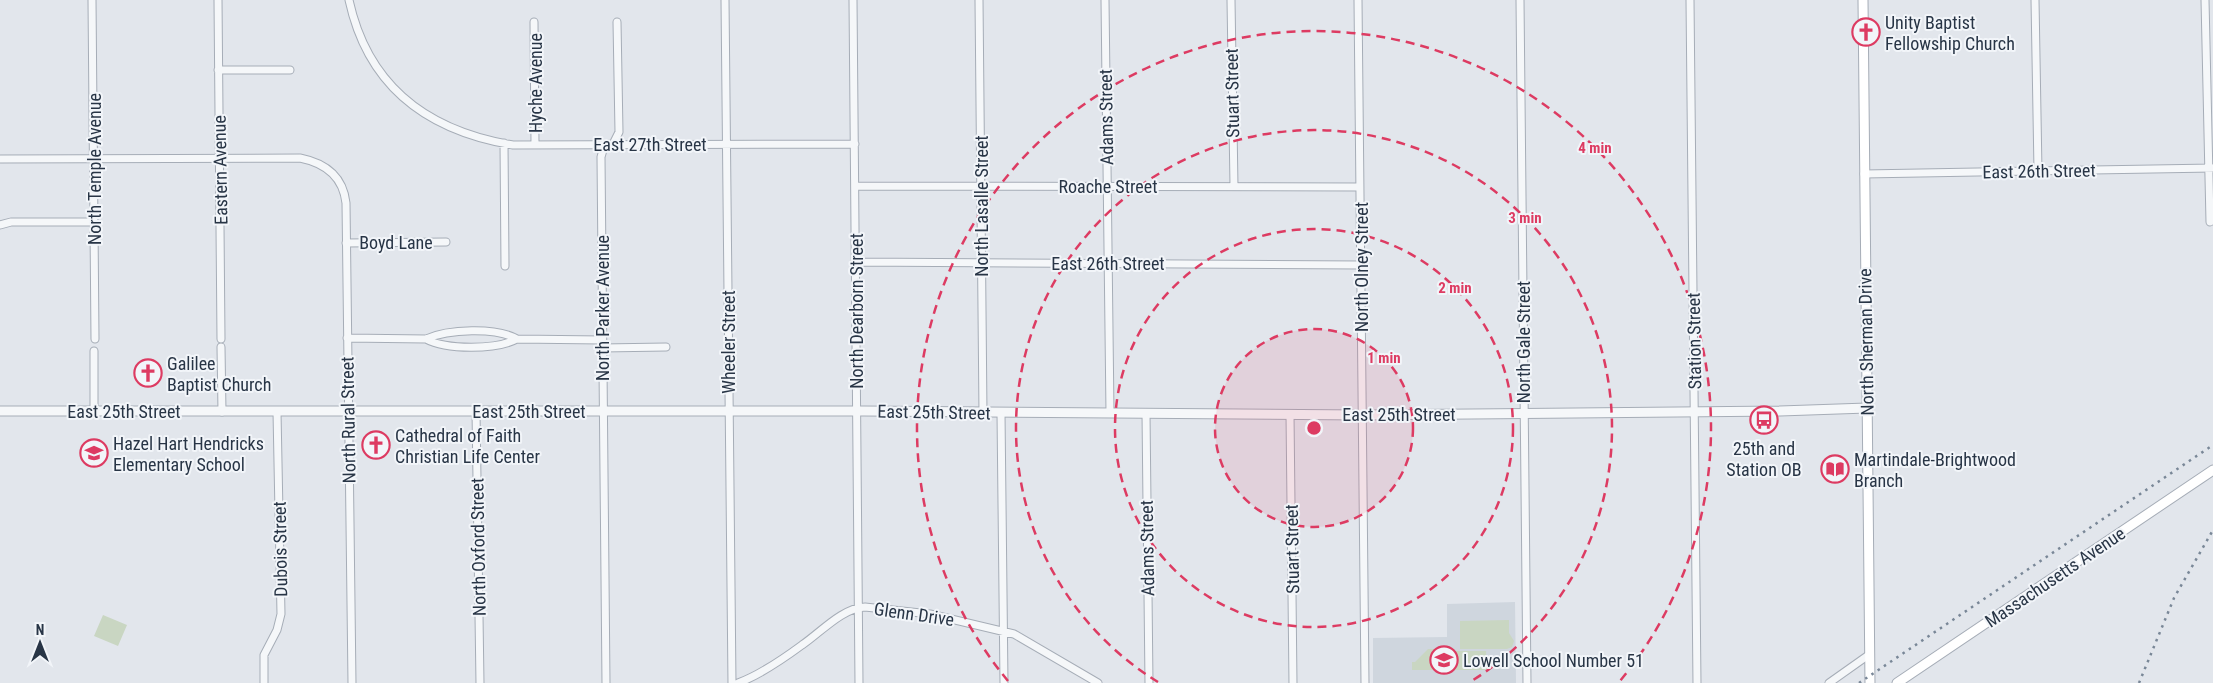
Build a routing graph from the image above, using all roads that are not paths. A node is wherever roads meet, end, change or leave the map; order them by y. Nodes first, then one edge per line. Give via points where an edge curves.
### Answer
1 (92, 0) edge
2 (218, 0) edge
3 (348, 0) edge
4 (725, 0) edge
5 (853, 0) edge
6 (979, 0) edge
7 (1105, 0) edge
8 (1231, 0) edge
9 (1358, 0) edge
10 (1520, 0) edge
11 (1690, 0) edge
12 (1862, 0) edge
13 (2035, 0) edge
14 (2206, 0) edge
15 (534, 22) dead end
16 (617, 22) dead end
17 (218, 70) junction
18 (290, 70) dead end
19 (504, 143) junction
20 (610, 144) junction
21 (726, 144) junction
22 (855, 144) junction
23 (535, 145) junction
24 (220, 158) junction
25 (0, 159) edge
26 (94, 159) junction
27 (2211, 168) edge
28 (2038, 171) junction
29 (1864, 174) junction
30 (981, 185) junction
31 (855, 186) junction
32 (1107, 186) junction
33 (1234, 186) junction
34 (1360, 187) junction
35 (94, 222) junction
36 (2210, 222) dead end
37 (0, 225) edge
38 (446, 242) dead end
39 (346, 243) junction
40 (856, 262) junction
41 (982, 262) junction
42 (1108, 263) junction
43 (1361, 265) junction
44 (505, 266) dead end
45 (95, 338) dead end
46 (347, 338) junction
47 (426, 338) junction
48 (517, 339) junction
49 (602, 344) junction
50 (666, 347) dead end
51 (94, 351) dead end
52 (1867, 408) junction
53 (0, 411) edge
54 (94, 411) junction
55 (476, 411) junction
56 (602, 411) junction
57 (857, 411) junction
58 (222, 412) junction
59 (278, 412) junction
60 (348, 412) junction
61 (728, 412) junction
62 (1695, 412) junction
63 (983, 413) junction
64 (1002, 413) junction
65 (1110, 413) junction
66 (1146, 413) junction
67 (1524, 413) junction
68 (1290, 414) junction
69 (1362, 415) junction
70 (2213, 470) edge
71 (859, 607) junction
72 (1003, 630) junction
73 (1870, 654) junction
74 (264, 683) edge
75 (352, 683) edge
76 (480, 683) edge
77 (606, 683) edge
78 (732, 683) edge
79 (738, 683) edge
80 (860, 683) edge
81 (1004, 683) edge
82 (1098, 683) edge
83 (1149, 683) edge
84 (1293, 683) edge
85 (1365, 683) edge
86 (1527, 683) edge
87 (1698, 683) edge
88 (1829, 683) edge
89 (1870, 683) edge
90 (1897, 683) edge

1 - 26 street, North Temple Avenue
2 - 17 street, Eastern Avenue
3 - 19 street, East 27th Street via 361,39 395,89 448,127
4 - 21 street, Wheeler Street
5 - 22 street, North Dearborn Street
6 - 30 street, North Lasalle Street
7 - 32 street, Adams Street
8 - 33 street, Stuart Street
9 - 34 street, North Olney Street
10 - 67 street, North Gale Street
11 - 62 street, Station Street
12 - 29 main road, North Sherman Drive
13 - 28 street
14 - 27 street
15 - 23 street, Hyche Avenue
16 - 20 street, North Parker Avenue via 619,132
17 - 18 street
17 - 24 street, Eastern Avenue
19 - 23 street, East 27th Street
19 - 44 street, Hyche Avenue
20 - 21 street, East 27th Street
20 - 23 street, East 27th Street
20 - 49 street, North Parker Avenue via 601,157
21 - 22 street, East 27th Street
21 - 61 street, Wheeler Street
22 - 31 street, North Dearborn Street
24 - 26 street
24 - 39 street, North Rural Street via 300,158 322,165 334,174 343,190
24 - 58 street, Eastern Avenue
25 - 26 street
26 - 35 street, North Temple Avenue
27 - 28 street, East 26th Street
27 - 36 street
28 - 29 street, East 26th Street
29 - 52 main road, North Sherman Drive
30 - 31 street, Roache Street
30 - 32 street, Roache Street
30 - 41 street, North Lasalle Street
31 - 40 street, North Dearborn Street
32 - 33 street, Roache Street
32 - 42 street, Adams Street
33 - 34 street, Roache Street
34 - 43 street, North Olney Street
35 - 37 street
35 - 45 street, North Temple Avenue
38 - 39 street, Boyd Lane
39 - 46 street, North Rural Street
40 - 41 street, East 26th Street
40 - 57 street, North Dearborn Street
41 - 42 street, East 26th Street
41 - 63 street, North Lasalle Street
42 - 43 street, East 26th Street
42 - 65 street, Adams Street
43 - 69 street, North Olney Street
46 - 47 street
46 - 60 street, North Rural Street
47 - 48 street via 467,331 510,335
47 - 48 street via 434,344 468,347 509,343
48 - 49 street
49 - 50 street
49 - 56 street, North Parker Avenue
51 - 54 street
52 - 62 street, East 25th Street
52 - 73 main road, North Sherman Drive
53 - 54 street, East 25th Street
54 - 58 street, East 25th Street
55 - 56 street, East 25th Street
55 - 60 street, East 25th Street
55 - 76 street, North Oxford Street
56 - 61 street, East 25th Street
56 - 77 street, North Parker Avenue
57 - 61 street, East 25th Street
57 - 63 street, East 25th Street
57 - 71 street, North Dearborn Street
58 - 59 street, East 25th Street
59 - 60 street, East 25th Street
59 - 74 street, Dubois Street via 281,614 264,655
60 - 75 street, North Rural Street
61 - 78 street, Wheeler Street
62 - 67 street, East 25th Street
62 - 87 street, Station Street
63 - 64 street, East 25th Street
64 - 65 street, East 25th Street
64 - 72 street
65 - 66 street, East 25th Street
66 - 68 street, East 25th Street
66 - 83 street, Adams Street
67 - 69 street, East 25th Street
67 - 86 street, North Gale Street
68 - 69 street, East 25th Street
68 - 84 street, Stuart Street
69 - 85 street, North Olney Street
70 - 90 main road, Massachusetts Avenue
71 - 72 street, Glenn Drive via 930,614
71 - 79 street, Glenn Drive via 802,646
71 - 80 street, North Dearborn Street
72 - 81 street
72 - 82 street, Glenn Drive via 1025,639
73 - 88 street
73 - 89 main road, North Sherman Drive

